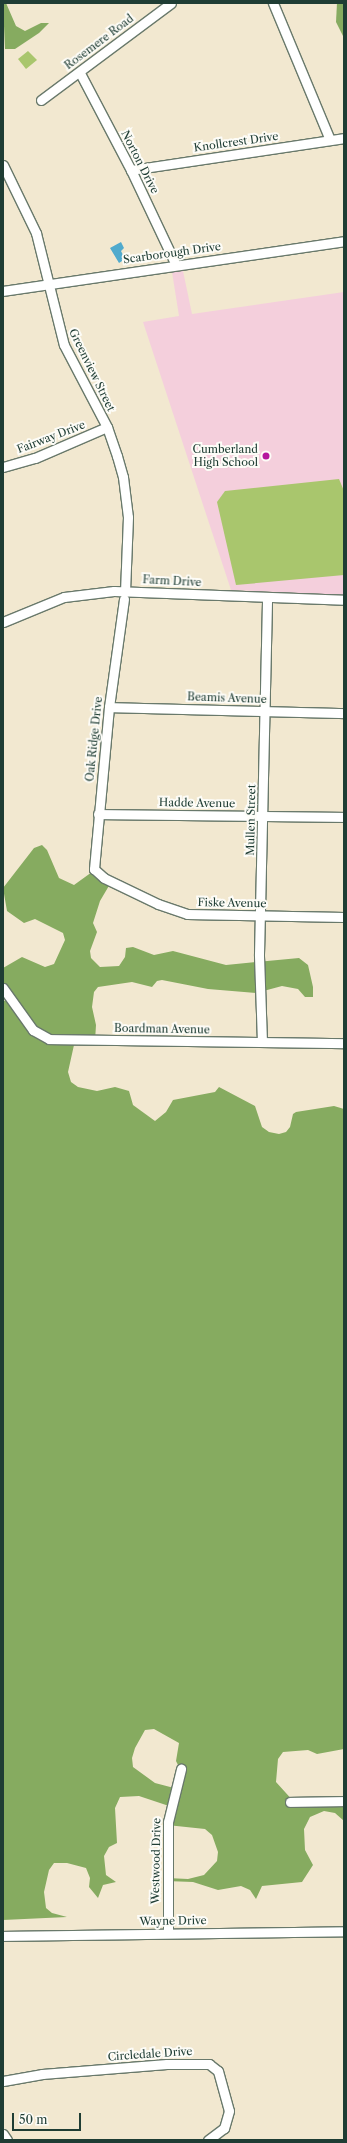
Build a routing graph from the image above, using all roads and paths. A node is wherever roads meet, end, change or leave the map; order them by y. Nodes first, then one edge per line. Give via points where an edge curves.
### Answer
1 (171, 3) edge
2 (272, 3) edge
3 (80, 73) junction
4 (41, 100) dead end
5 (344, 138) edge
6 (330, 140) junction
7 (3, 165) edge
8 (131, 170) junction
9 (344, 241) edge
10 (176, 265) junction
11 (48, 284) junction
12 (3, 291) edge
13 (107, 427) junction
14 (3, 467) edge
15 (124, 595) junction
16 (267, 597) junction
17 (344, 600) edge
18 (3, 622) edge
19 (109, 707) junction
20 (264, 711) junction
21 (344, 713) edge
22 (98, 814) junction
23 (263, 815) junction
24 (344, 817) edge
25 (104, 878) joint
26 (260, 916) junction
27 (344, 917) edge
28 (3, 988) edge
29 (262, 1042) junction
30 (344, 1043) edge
31 (181, 1768) dead end
32 (344, 1801) edge
33 (290, 1802) dead end
34 (344, 1931) edge
35 (168, 1932) junction
36 (3, 1936) edge
37 (3, 2081) edge
38 (3, 2134) edge
39 (7, 2140) edge
40 (208, 2140) edge

1 - 3 street, Rosemere Road
2 - 6 street
3 - 4 street, Rosemere Road
3 - 8 street, Norton Drive
5 - 6 street, Knollcrest Drive
6 - 8 street, Knollcrest Drive
7 - 11 street, Greenview Street via 32,222
8 - 10 street, Norton Drive
9 - 10 street, Scarborough Drive
10 - 11 street, Scarborough Drive
11 - 12 street, Scarborough Drive
11 - 13 street, Greenview Street via 64,345
13 - 14 street, Fairway Drive via 35,458
13 - 15 street, Greenview Street via 123,477 126,499 128,536
15 - 16 street, Farm Drive
15 - 18 street, Farm Drive via 64,597
15 - 19 street, Oak Ridge Drive
16 - 17 street, Farm Drive
16 - 20 street, Mullen Street
19 - 20 street, Beamis Avenue
19 - 22 street, Oak Ridge Drive
20 - 21 street, Beamis Avenue
20 - 23 street, Mullen Street
22 - 23 street, Hadde Avenue
22 - 25 street, Oak Ridge Drive via 94,869
23 - 24 street, Hadde Avenue
23 - 26 street, Mullen Street
25 - 26 street, Fiske Avenue via 158,904 187,914
26 - 27 street, Fiske Avenue
26 - 29 street, Mullen Street
28 - 29 street, Boardman Avenue via 34,1030 49,1039
29 - 30 street, Boardman Avenue
31 - 35 street, Westwood Drive via 168,1822
32 - 33 street
34 - 35 street, Wayne Drive
35 - 36 street, Wayne Drive
37 - 40 street, Circledale Drive via 42,2074 167,2064 209,2064 218,2071 229,2111 224,2128
38 - 39 street

